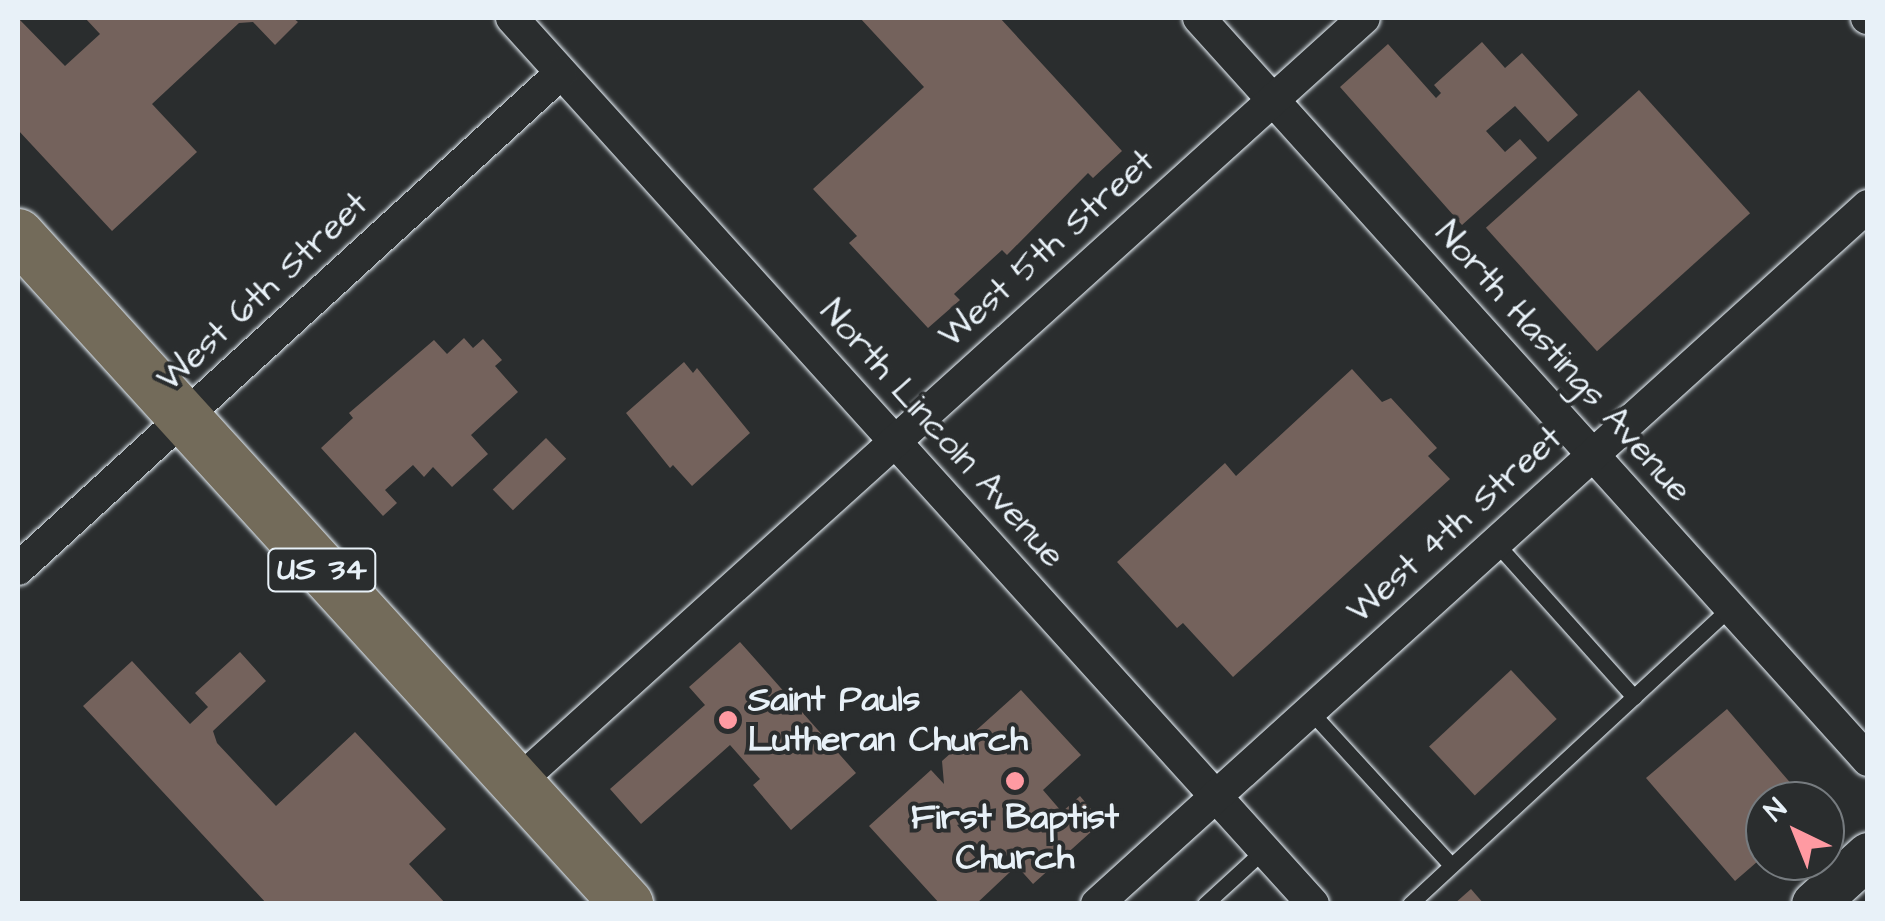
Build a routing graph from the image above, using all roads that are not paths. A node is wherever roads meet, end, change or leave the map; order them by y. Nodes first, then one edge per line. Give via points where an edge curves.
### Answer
1 (512, 18) edge
2 (1199, 18) edge
3 (1364, 18) edge
4 (561, 72) junction
5 (1273, 99) junction
6 (1868, 206) edge
7 (18, 235) edge
8 (184, 418) junction
9 (895, 440) junction
10 (1592, 455) junction
11 (1496, 542) junction
12 (18, 569) edge
13 (1730, 608) junction
14 (1634, 697) junction
15 (1310, 711) junction
16 (1868, 760) edge
17 (518, 783) junction
18 (1215, 797) junction
19 (1264, 850) junction
20 (1868, 856) edge
21 (1451, 866) junction
22 (1215, 900) edge
23 (627, 904) edge
24 (1098, 904) edge
25 (1313, 904) edge
26 (1410, 904) edge
27 (1814, 904) edge

1 - 4 street, North Lincoln Avenue
2 - 5 street, North Hastings Avenue
3 - 5 street, West 5th Street
4 - 8 street, West 6th Street
4 - 9 street, North Lincoln Avenue
5 - 9 street, West 5th Street
5 - 10 street, North Hastings Avenue
6 - 10 street, West 4th Street
7 - 8 highway, US 34
8 - 12 street, West 6th Street
8 - 17 highway, US 34
9 - 17 street, West 5th Street
9 - 18 street, North Lincoln Avenue
10 - 11 street, West 4th Street
10 - 13 street, North Hastings Avenue
11 - 14 lane
11 - 15 street, West 4th Street
13 - 14 lane
13 - 16 street, North Hastings Avenue
14 - 21 lane
15 - 18 street, West 4th Street
15 - 21 lane
17 - 23 highway, US 34
18 - 19 street, North Lincoln Avenue
18 - 24 street, West 4th Street
19 - 22 lane
19 - 25 street, North Lincoln Avenue
20 - 27 main road
21 - 26 lane

